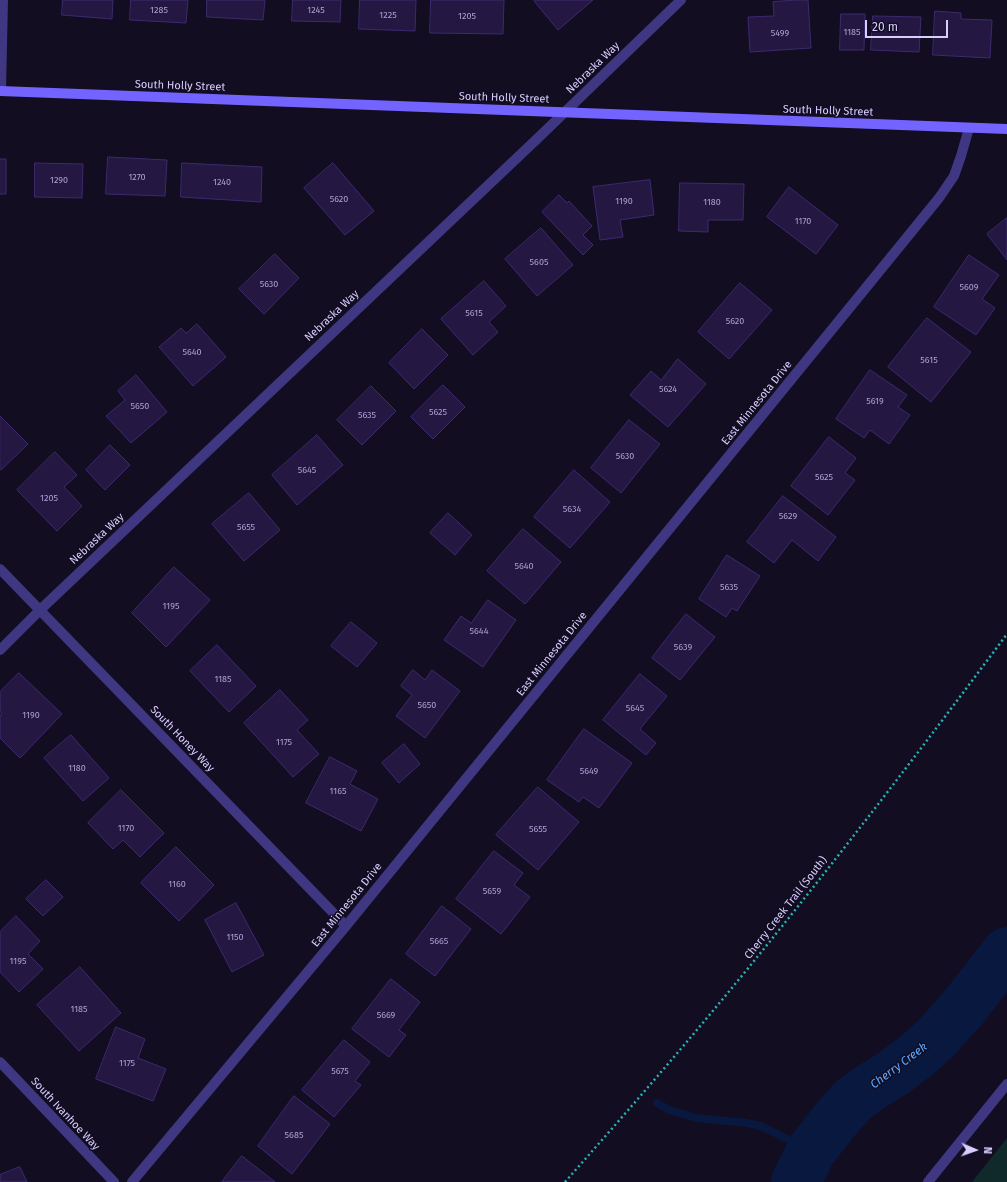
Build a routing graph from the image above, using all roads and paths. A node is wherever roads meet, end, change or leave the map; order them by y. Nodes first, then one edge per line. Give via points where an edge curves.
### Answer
1 (3, 0) edge
2 (681, 0) edge
3 (0, 91) edge
4 (564, 113) junction
5 (969, 128) junction
6 (1007, 130) edge
7 (0, 569) edge
8 (40, 610) junction
9 (1007, 634) edge
10 (0, 650) edge
11 (346, 926) junction
12 (0, 1062) edge
13 (1007, 1084) edge
14 (114, 1182) edge
15 (132, 1182) edge
16 (566, 1182) edge
17 (928, 1182) edge

1 - 3 street
2 - 4 street, Nebraska Way
3 - 4 main road, South Holly Street
4 - 5 main road, South Holly Street
4 - 8 street, Nebraska Way
5 - 6 main road, South Holly Street
5 - 11 street, East Minnesota Drive via 954,176 939,198
7 - 8 street, South Honey Way
8 - 10 street, Nebraska Way
8 - 11 street, South Honey Way
9 - 16 path, Cherry Creek Trail (South) via 938,727 744,973
11 - 15 street, East Minnesota Drive
12 - 14 street, South Ivanhoe Way
13 - 17 street

